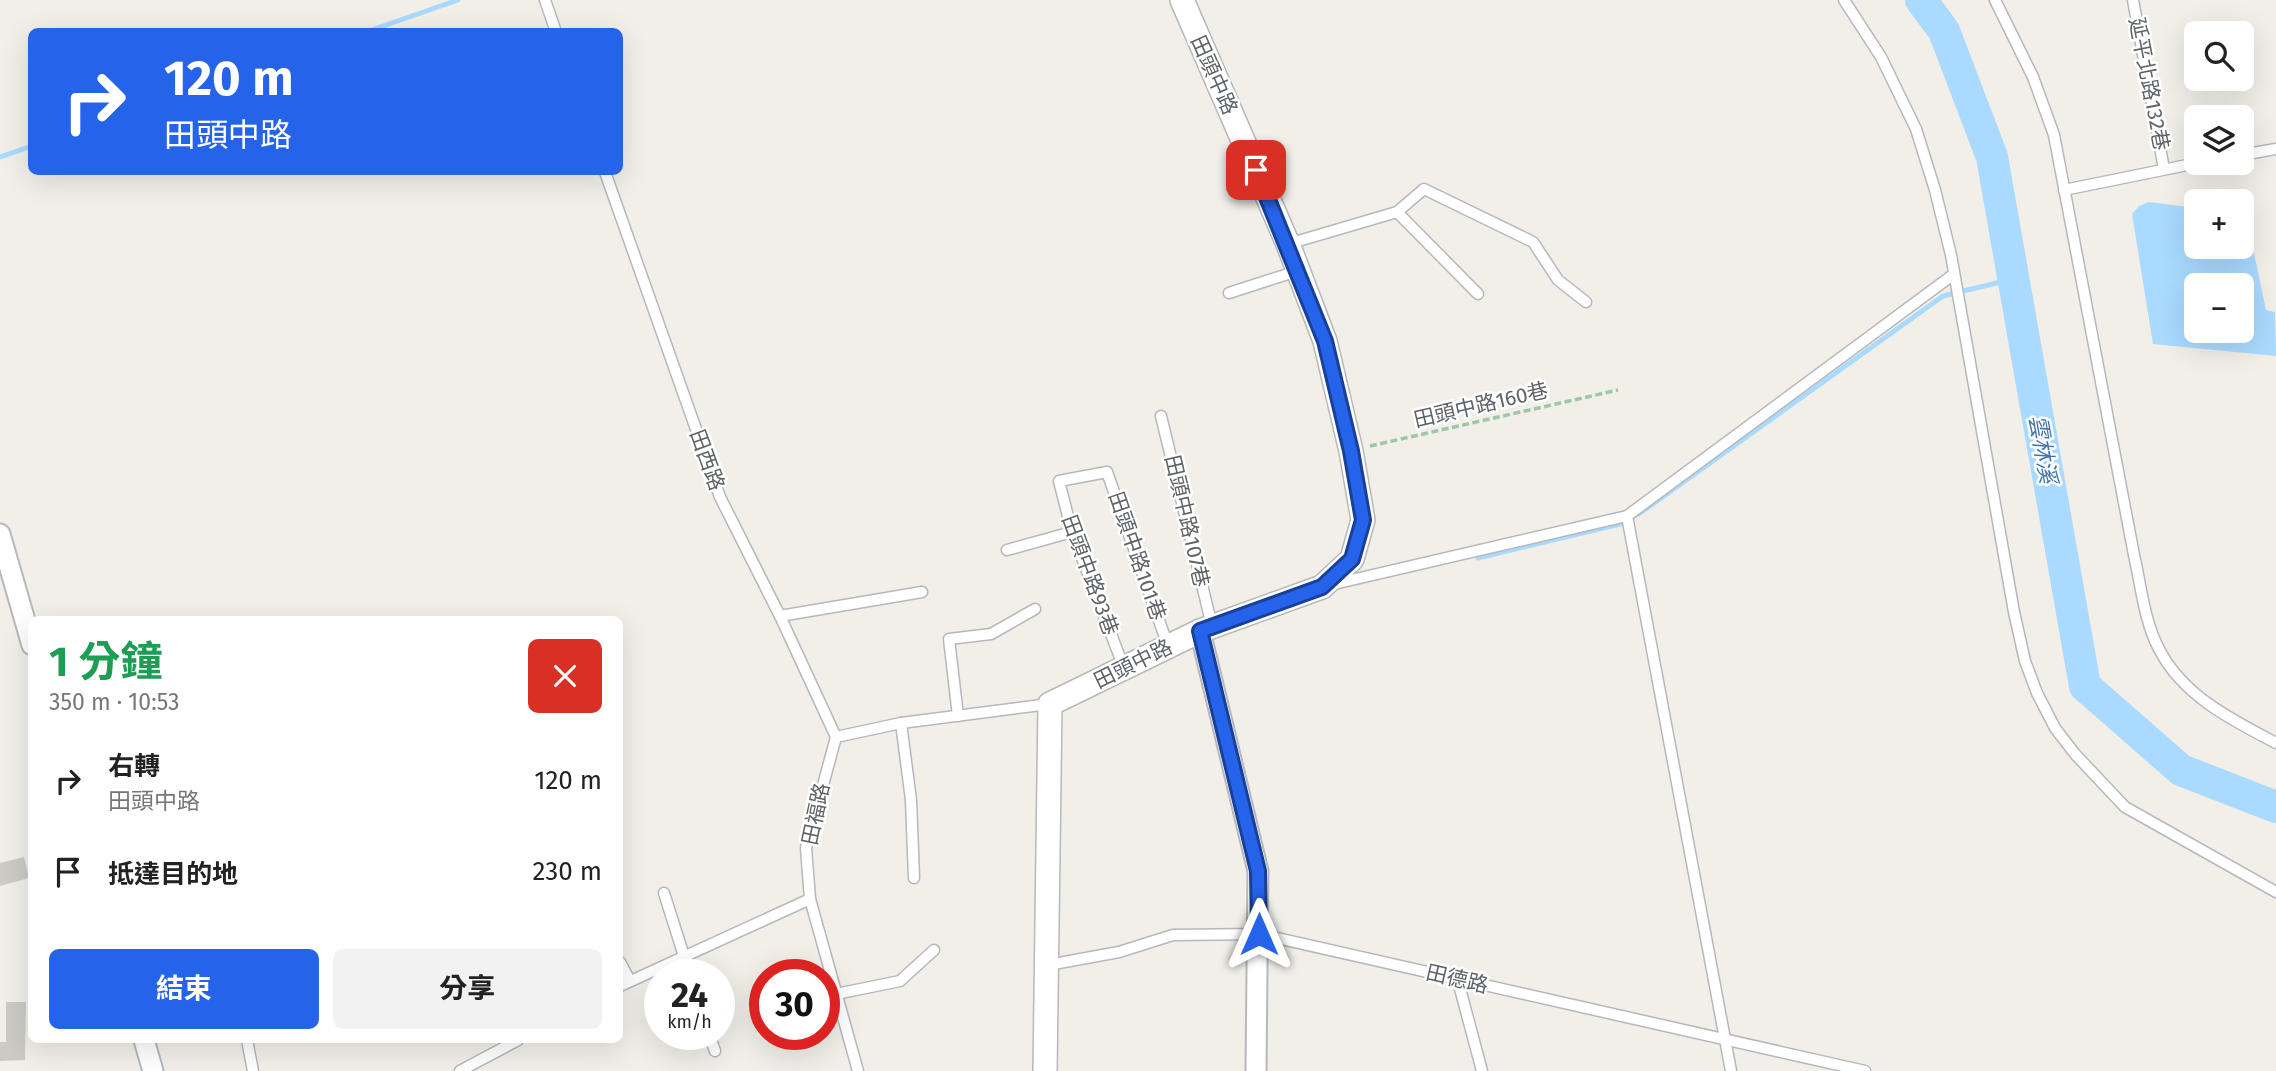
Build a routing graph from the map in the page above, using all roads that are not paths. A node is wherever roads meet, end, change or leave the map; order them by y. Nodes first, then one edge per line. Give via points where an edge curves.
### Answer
1 (545, 0) edge
2 (1182, 0) edge
3 (1843, 0) edge
4 (1995, 0) edge
5 (2133, 0) edge
6 (555, 28) edge
7 (2276, 149) edge
8 (2254, 153) edge
9 (2184, 165) edge
10 (2164, 169) junction
11 (606, 175) edge
12 (2064, 190) junction
13 (1397, 212) junction
14 (1288, 244) junction
15 (1297, 271) junction
16 (1954, 274) junction
17 (1229, 293) dead end
18 (1478, 294) dead end
19 (1586, 302) dead end
20 (1161, 416) dead end
21 (1059, 481) joint
22 (1627, 516) junction
23 (1072, 532) junction
24 (0, 534) edge
25 (1007, 550) dead end
26 (1322, 587) junction
27 (922, 592) dead end
28 (1035, 609) dead end
29 (780, 616) junction
30 (1206, 629) junction
31 (28, 631) edge
32 (1168, 647) junction
33 (1124, 668) junction
34 (1050, 704) junction
35 (958, 716) junction
36 (901, 723) junction
37 (836, 737) junction
38 (2276, 743) edge
39 (914, 878) dead end
40 (2276, 892) edge
41 (664, 893) dead end
42 (810, 899) junction
43 (1259, 934) junction
44 (934, 950) dead end
45 (685, 958) junction
46 (826, 959) edge
47 (1048, 965) junction
48 (1458, 981) junction
49 (624, 984) edge
50 (840, 993) edge
51 (840, 1008) edge
52 (1725, 1038) junction
53 (145, 1043) edge
54 (248, 1043) edge
55 (512, 1043) edge
56 (153, 1071) edge
57 (253, 1071) edge
58 (460, 1071) edge
59 (858, 1071) edge
60 (1045, 1071) edge
61 (1256, 1071) edge
62 (1482, 1071) edge
63 (1731, 1071) edge
64 (1865, 1071) edge

1 - 6 lane
2 - 14 street, 田頭中路
3 - 16 lane via 1881,57 1916,129
4 - 12 lane via 2034,77 2054,135
5 - 10 lane, 延平北路132巷
7 - 8 lane
9 - 10 lane
10 - 12 lane
11 - 29 lane, 田西路 via 720,497
12 - 38 lane via 2134,555 2158,648 2187,686 2221,715
13 - 14 lane
13 - 18 lane
13 - 19 lane via 1424,189 1533,242 1558,280
14 - 15 street, 田頭中路
15 - 17 lane
15 - 26 street, 田頭中路 via 1325,341 1363,520 1352,559
16 - 22 lane
16 - 40 lane via 2025,661 2055,728 2125,807
20 - 30 lane, 田頭中路107巷
21 - 23 lane, 田頭中路93巷
21 - 32 lane, 田頭中路101巷 via 1107,472
22 - 26 lane
22 - 52 lane
23 - 25 lane
23 - 33 lane, 田頭中路93巷
24 - 31 street
26 - 30 street, 田頭中路
27 - 29 lane
28 - 35 lane via 991,634 949,639
29 - 37 lane, 田西路
30 - 32 street, 田頭中路
30 - 43 street via 1258,871
32 - 33 street, 田頭中路
33 - 34 street, 田頭中路
34 - 35 lane
34 - 47 street
35 - 36 lane
36 - 37 lane
36 - 39 lane via 911,800
37 - 42 lane, 田福路 via 806,848
41 - 45 lane
42 - 45 lane
42 - 46 lane
43 - 47 lane, 田德路 via 1173,936
43 - 48 lane, 田德路
43 - 61 street
44 - 50 lane via 900,981
45 - 49 lane
47 - 60 street
48 - 52 lane, 田德路
48 - 62 lane
51 - 59 lane
52 - 63 lane
52 - 64 lane, 田德路
53 - 56 street
54 - 57 lane
55 - 58 lane

